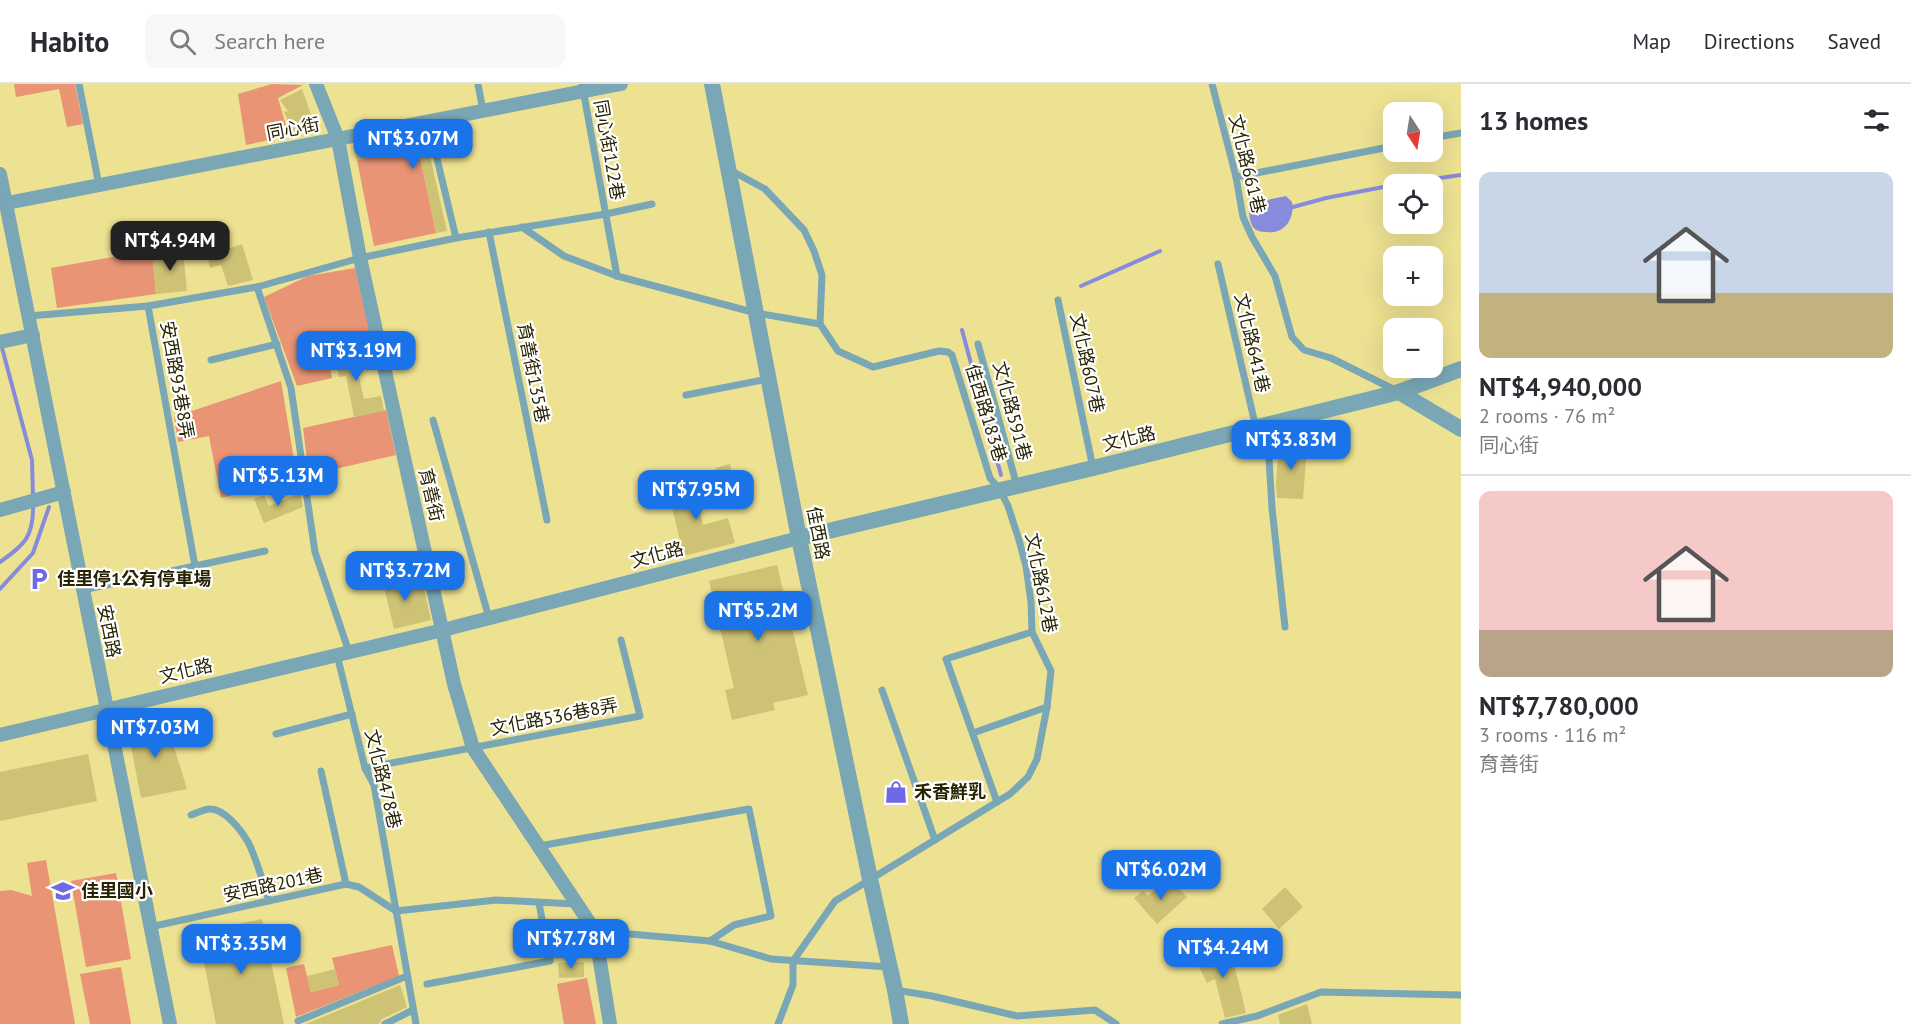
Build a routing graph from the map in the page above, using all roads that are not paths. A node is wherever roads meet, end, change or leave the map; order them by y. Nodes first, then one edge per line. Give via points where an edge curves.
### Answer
1 (79, 84) edge
2 (316, 84) edge
3 (478, 84) edge
4 (621, 84) edge
5 (712, 84) edge
6 (1212, 84) edge
7 (582, 88) edge
8 (483, 111) junction
9 (428, 121) junction
10 (1461, 133) edge
11 (1443, 136) edge
12 (338, 139) junction
13 (1383, 148) edge
14 (728, 169) junction
15 (0, 174) edge
16 (1236, 177) junction
17 (99, 185) junction
18 (7, 203) junction
19 (652, 204) dead end
20 (606, 214) junction
21 (522, 227) junction
22 (489, 232) junction
23 (456, 238) junction
24 (360, 258) junction
25 (1218, 264) dead end
26 (617, 276) junction
27 (257, 287) junction
28 (1058, 300) dead end
29 (148, 306) junction
30 (756, 313) junction
31 (29, 316) junction
32 (820, 324) junction
33 (33, 335) junction
34 (2, 341) edge
35 (277, 344) junction
36 (978, 344) dead end
37 (210, 360) dead end
38 (1461, 369) edge
39 (768, 379) junction
40 (1399, 393) junction
41 (686, 395) dead end
42 (433, 420) dead end
43 (1260, 427) junction
44 (1461, 429) edge
45 (1094, 468) junction
46 (1017, 486) junction
47 (1000, 490) junction
48 (64, 492) junction
49 (0, 510) edge
50 (547, 520) dead end
51 (799, 538) junction
52 (266, 551) dead end
53 (195, 566) junction
54 (83, 590) junction
55 (489, 618) junction
56 (1286, 627) dead end
57 (443, 630) junction
58 (1032, 632) junction
59 (621, 640) dead end
60 (343, 654) junction
61 (882, 690) dead end
62 (1047, 707) junction
63 (106, 709) junction
64 (352, 714) junction
65 (973, 733) junction
66 (276, 734) dead end
67 (0, 735) edge
68 (473, 748) junction
69 (365, 768) junction
70 (321, 771) dead end
71 (997, 802) junction
72 (191, 815) dead end
73 (935, 840) junction
74 (538, 846) junction
75 (870, 879) junction
76 (346, 884) junction
77 (269, 901) junction
78 (539, 903) junction
79 (577, 904) junction
80 (396, 911) junction
81 (150, 927) junction
82 (595, 931) junction
83 (710, 940) junction
84 (793, 961) junction
85 (889, 967) junction
86 (407, 976) junction
87 (427, 984) dead end
88 (895, 990) junction
89 (1461, 995) edge
90 (413, 1010) junction
91 (298, 1021) dead end
92 (170, 1024) edge
93 (385, 1024) edge
94 (416, 1024) edge
95 (610, 1024) edge
96 (777, 1024) edge
97 (901, 1024) edge
98 (1116, 1024) edge
99 (1222, 1024) edge

1 - 17 lane
2 - 12 street, 育善街
3 - 8 lane
4 - 7 street, 同心街
5 - 14 street, 佳西路
6 - 16 lane, 文化路661巷
7 - 8 street, 同心街
7 - 20 lane, 同心街122巷
8 - 9 street, 同心街
9 - 12 street, 同心街
9 - 23 lane
10 - 11 lane
12 - 17 street, 同心街
12 - 24 street, 育善街
13 - 16 lane
14 - 30 street, 佳西路
14 - 32 lane via 765,189 804,230 822,275
15 - 18 street, 安西路
16 - 40 lane, 文化路661巷 via 1243,216 1275,276 1292,337 1304,350 1331,358
17 - 18 street, 同心街
18 - 31 street, 安西路
19 - 20 lane, 同心街122巷
20 - 21 lane
20 - 26 lane, 同心街122巷
21 - 22 lane
21 - 26 lane via 564,256
22 - 23 lane
22 - 50 lane, 育善街135巷
23 - 24 lane
24 - 27 lane
24 - 57 street, 育善街
25 - 43 lane, 文化路641巷
26 - 30 lane
27 - 29 lane
27 - 35 lane, 文化路478巷
28 - 45 lane, 文化路607巷
29 - 31 lane
29 - 53 lane, 安西路93巷8弄
30 - 32 lane
30 - 39 street, 佳西路
31 - 33 street, 安西路
32 - 47 lane, 佳西路183巷 via 838,351 873,367 939,351 952,355 990,478
33 - 34 street
33 - 48 street, 安西路
35 - 37 lane
35 - 60 lane, 文化路478巷 via 291,388 315,552
36 - 46 lane, 文化路591巷
38 - 40 street, 文化路
39 - 41 lane
39 - 51 street, 佳西路
40 - 43 street, 文化路
40 - 44 street
42 - 55 lane
43 - 45 street, 文化路
43 - 56 lane, 文化路641巷 via 1268,442
45 - 46 street, 文化路
46 - 47 street, 文化路
47 - 51 street, 文化路
47 - 58 lane, 文化路612巷 via 1026,566
48 - 49 street
48 - 54 street, 安西路
51 - 55 street, 文化路
51 - 75 street, 佳西路
52 - 53 lane
53 - 54 lane
54 - 63 street, 安西路
55 - 57 street, 文化路
57 - 60 street, 文化路
57 - 68 street, 育善街
58 - 62 lane, 文化路612巷 via 1051,671
58 - 65 lane via 946,659
59 - 68 lane, 文化路536巷8弄 via 640,717
60 - 63 street, 文化路
60 - 64 lane, 文化路478巷
61 - 73 lane
62 - 65 lane
62 - 71 lane, 文化路612巷 via 1037,759 1028,777
63 - 67 street, 文化路
63 - 81 street, 安西路
64 - 66 lane
64 - 69 lane, 文化路478巷
65 - 71 lane
68 - 69 lane, 文化路536巷8弄
68 - 74 street, 育善街
69 - 80 lane, 文化路478巷 via 374,785
70 - 76 lane
71 - 73 lane, 文化路612巷
72 - 77 lane via 209,809 218,811 237,828 249,843
73 - 75 lane, 文化路612巷
74 - 79 street, 育善街
74 - 83 lane via 749,809 771,916 734,925
75 - 84 lane, 文化路612巷 via 835,901
75 - 85 street, 佳西路
76 - 77 lane, 安西路201巷
76 - 80 lane, 安西路201巷 via 359,887
77 - 81 lane, 安西路201巷
78 - 79 lane
78 - 80 lane via 496,900
78 - 87 lane via 550,961
79 - 82 street, 育善街
80 - 86 lane, 文化路478巷
81 - 92 street, 安西路
82 - 83 lane
82 - 95 street, 育善街
83 - 84 lane via 771,959
84 - 85 lane
84 - 96 lane via 793,985
85 - 88 street, 佳西路
86 - 90 lane, 文化路478巷
86 - 91 lane
88 - 97 street, 佳西路
88 - 98 lane via 1017,1016 1095,1010
89 - 99 lane via 1322,992 1257,1016
90 - 93 lane
90 - 94 lane, 文化路478巷

